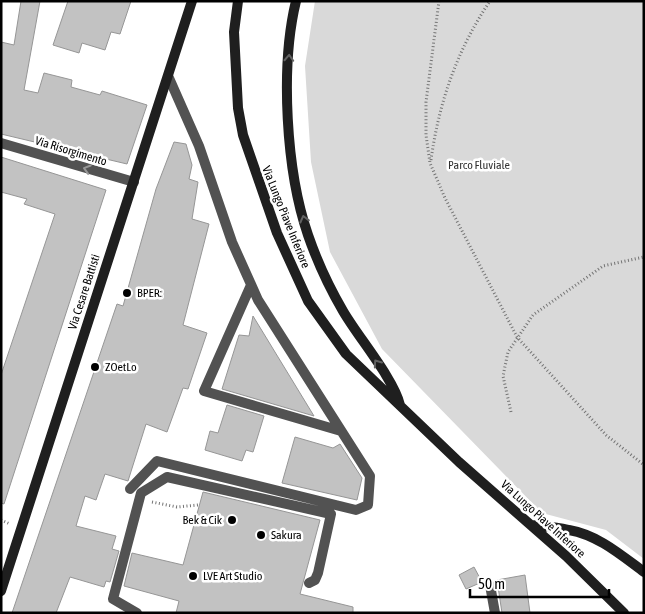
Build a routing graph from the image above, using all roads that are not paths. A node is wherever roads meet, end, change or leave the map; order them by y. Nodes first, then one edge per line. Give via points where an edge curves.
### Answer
1 (192, 1) edge
2 (238, 1) edge
3 (296, 1) edge
4 (169, 78) junction
5 (1, 142) edge
6 (134, 182) junction
7 (251, 285) junction
8 (400, 406) junction
9 (341, 431) junction
10 (130, 489) dead end
11 (530, 525) junction
12 (644, 572) edge
13 (309, 582) dead end
14 (490, 585) dead end
15 (1, 591) edge
16 (136, 613) edge
17 (494, 613) edge
18 (624, 613) edge

1 - 4 main road, Via Cesare Battisti
2 - 8 main road, Via Lungo Piave Inferiore via 234,32 238,108 250,158 277,233 308,300 325,326 346,354
8 -> 3 main road, Via Lungo Piave Inferiore via 394,388 338,302 305,225 289,125 289,48
4 - 6 main road, Via Cesare Battisti
4 - 7 street via 199,146 232,242
6 -> 5 street, Via Risorgimento
6 - 15 main road, Via Cesare Battisti
7 - 9 street
7 - 9 street via 204,391
8 - 11 main road, Via Lungo Piave Inferiore
9 - 10 street via 370,476 368,505 356,510 157,461
11 - 12 main road via 571,530 602,542
11 - 18 main road, Via Lungo Piave Inferiore
13 - 16 street via 315,580 318,572 331,514 167,477 140,493 113,599
14 - 17 street

